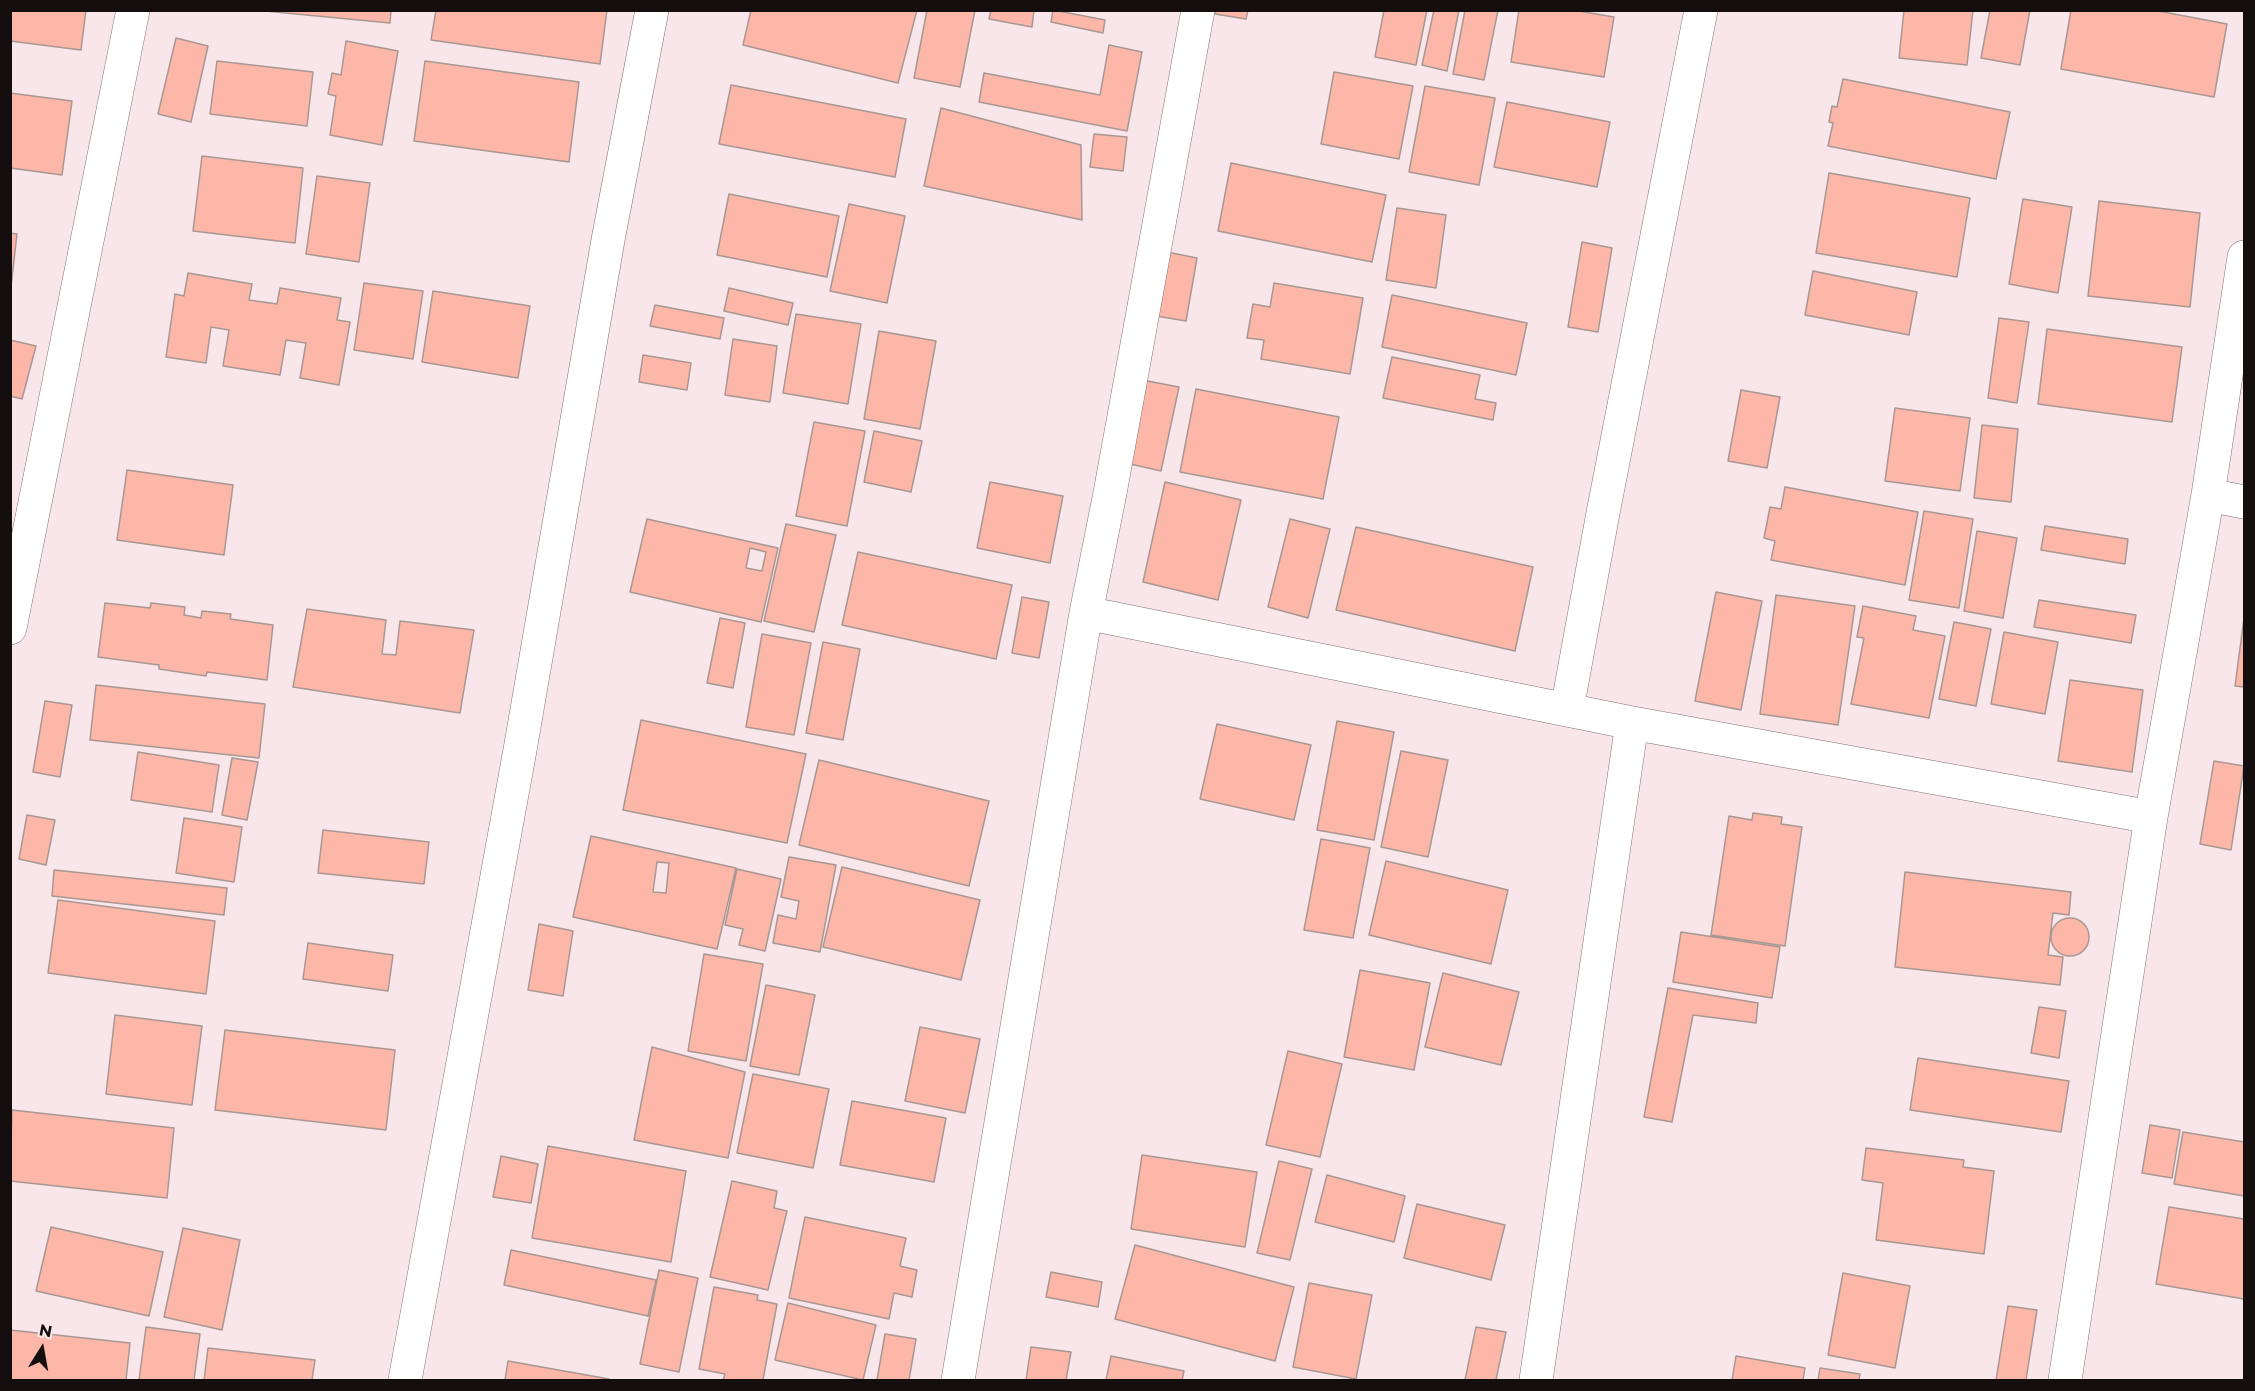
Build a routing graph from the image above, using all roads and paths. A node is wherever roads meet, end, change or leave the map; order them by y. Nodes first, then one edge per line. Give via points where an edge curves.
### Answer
1 (133, 10) edge
2 (652, 10) edge
3 (1198, 10) edge
4 (1701, 10) edge
5 (2244, 257) edge
6 (2208, 495) junction
7 (2244, 502) edge
8 (1086, 613) junction
9 (10, 628) edge
10 (1568, 709) junction
11 (1632, 723) junction
12 (2151, 817) junction
13 (405, 1380) edge
14 (958, 1380) edge
15 (1536, 1380) edge
16 (2065, 1380) edge

1 - 9 street
2 - 13 street
3 - 8 street
4 - 10 street
5 - 6 street
6 - 7 street
6 - 12 street
8 - 10 street
8 - 14 street
10 - 11 street
11 - 12 street
11 - 15 street
12 - 16 street

